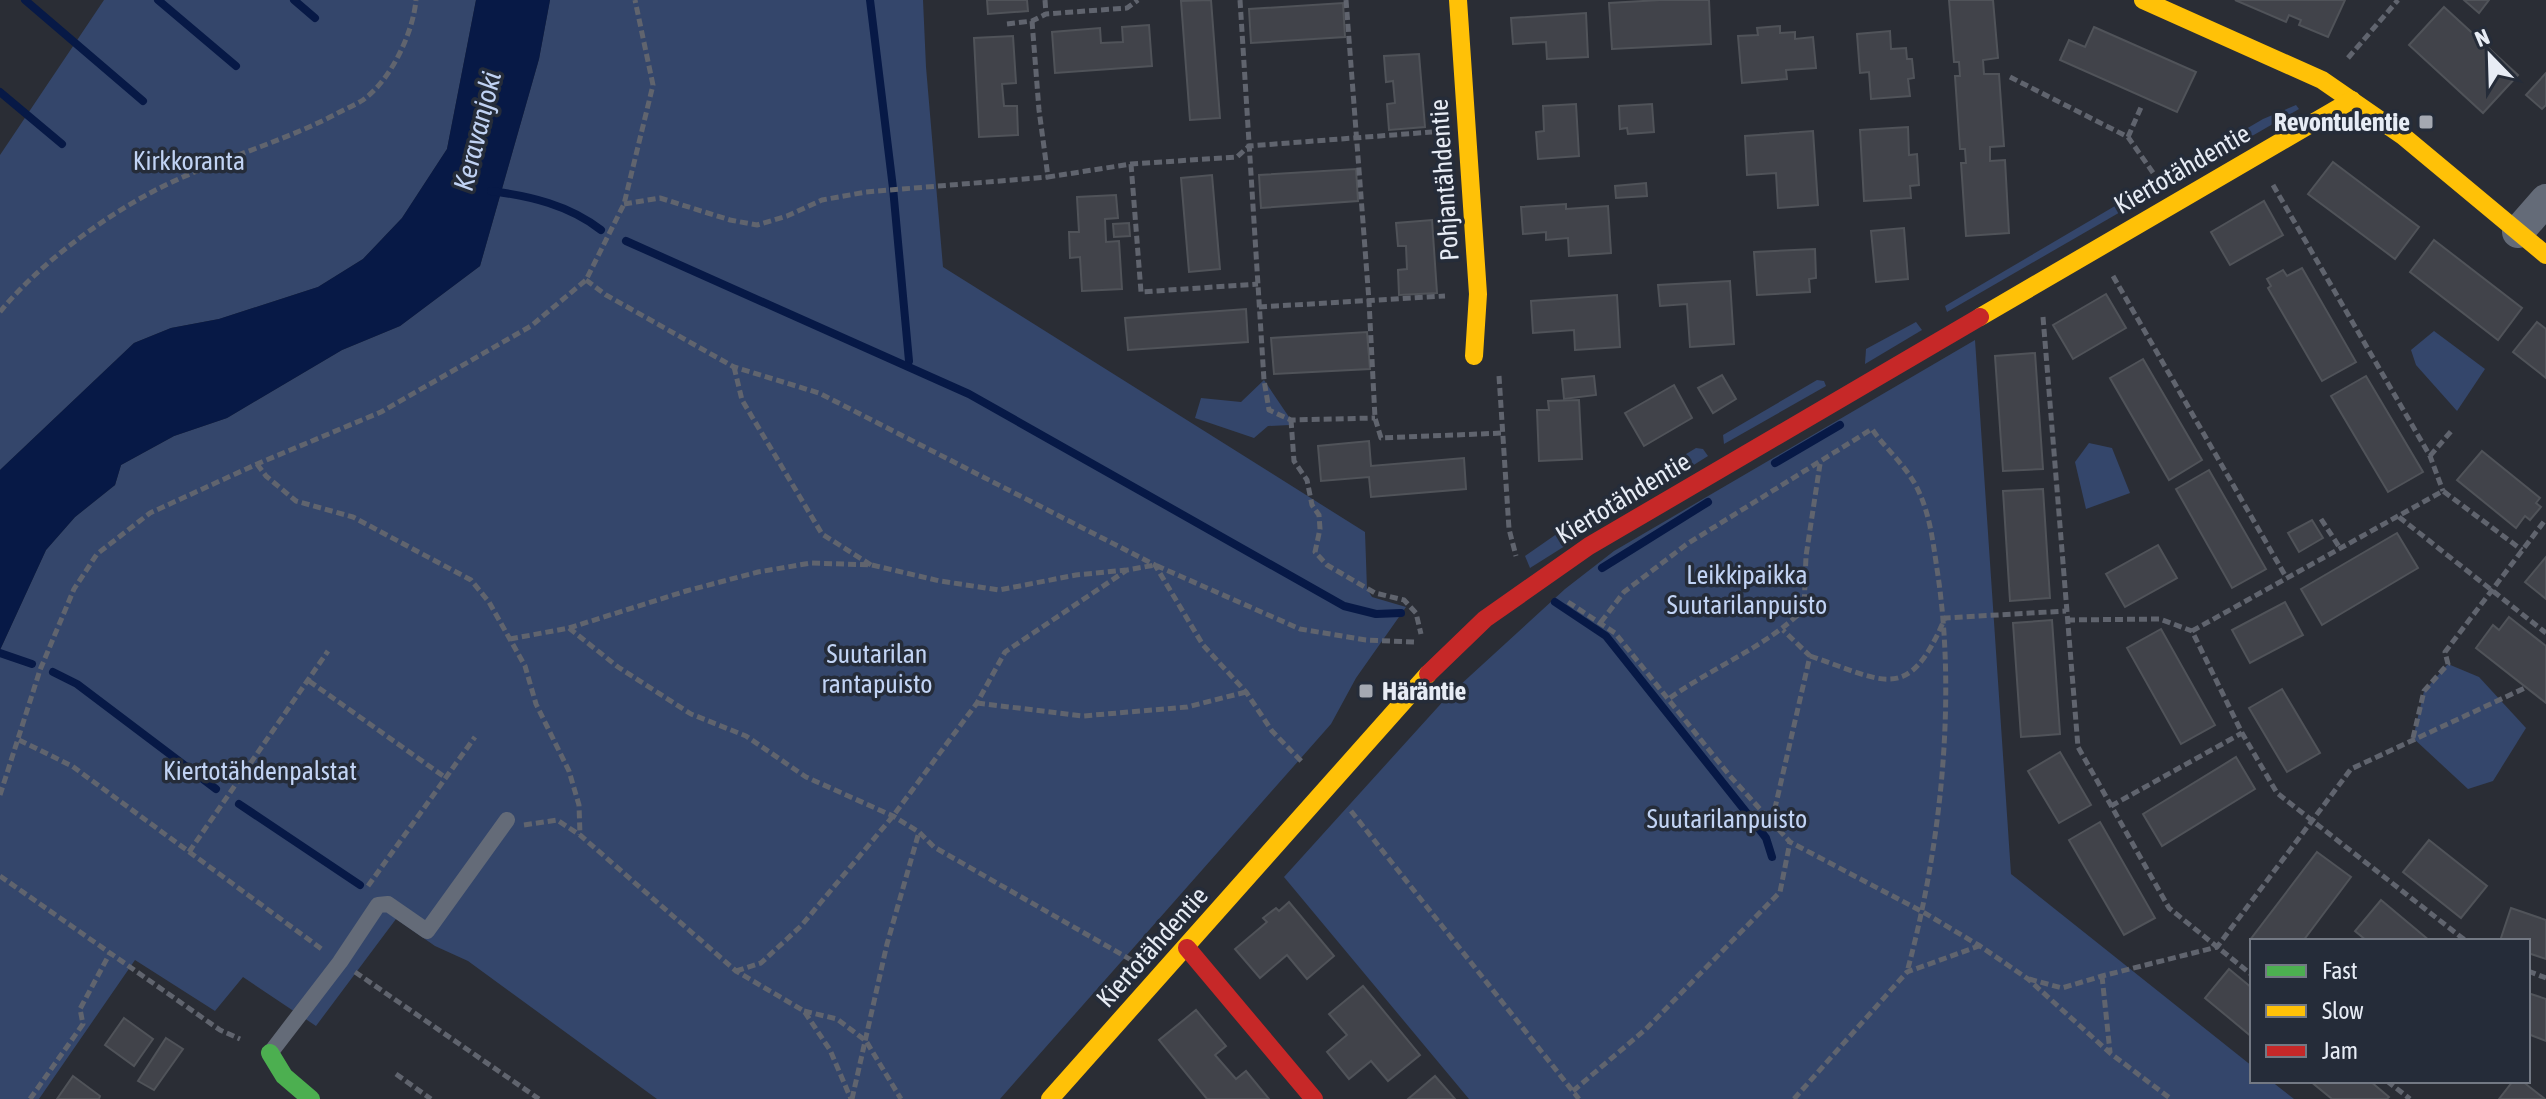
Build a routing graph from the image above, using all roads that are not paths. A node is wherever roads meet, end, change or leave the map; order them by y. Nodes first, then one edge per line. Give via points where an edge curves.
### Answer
1 (1458, 0) edge
2 (2143, 0) edge
3 (2352, 100) junction
4 (2546, 200) edge
5 (2518, 232) junction
6 (2546, 255) edge
7 (1474, 356) dead end
8 (507, 820) road end
9 (1187, 948) junction
10 (270, 1053) joint
11 (311, 1099) edge
12 (1050, 1099) edge
13 (1314, 1099) edge

1 - 7 street, Pohjantähdentie via 1478,294
2 - 3 street via 2287,63
3 - 5 street
3 - 9 street, Kiertotähdentie via 1589,546 1533,584 1442,660
4 - 5 street
5 - 6 street
8 - 10 lane via 427,931 388,904 378,905
9 - 12 street, Kiertotähdentie
9 - 13 street
10 - 11 street via 284,1076

